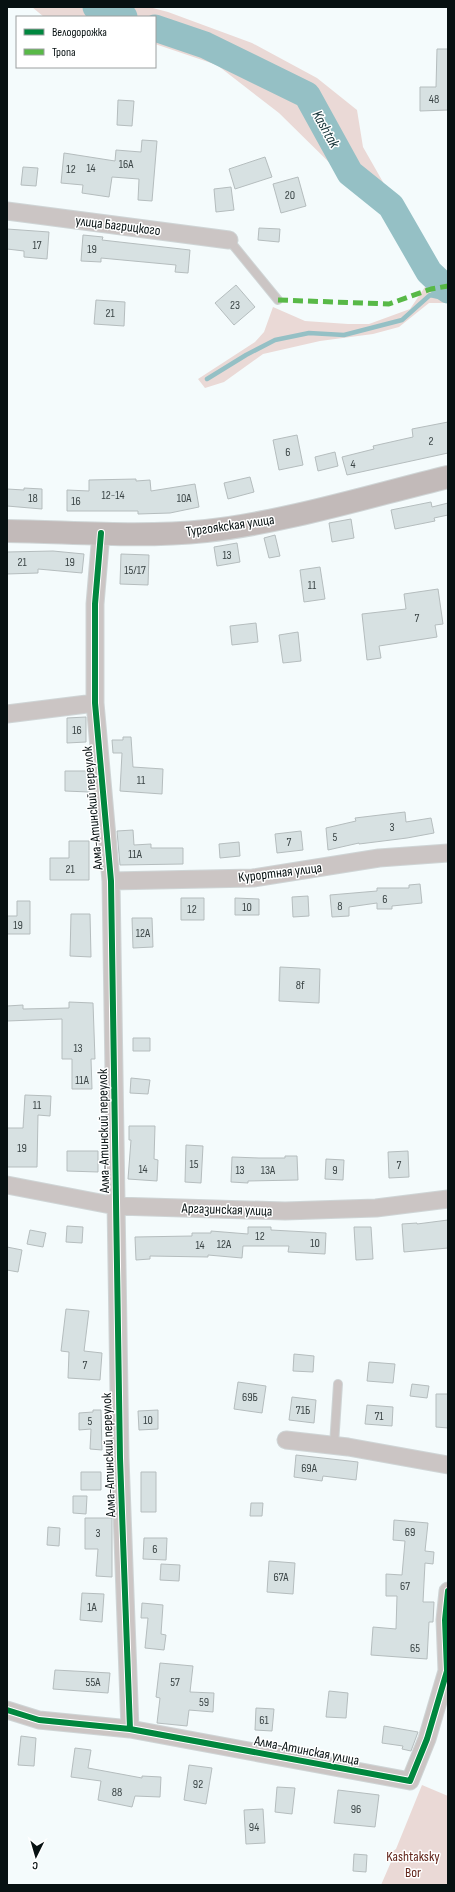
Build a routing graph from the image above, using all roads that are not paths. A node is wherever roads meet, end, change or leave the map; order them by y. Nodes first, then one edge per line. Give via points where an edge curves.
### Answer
1 (7, 211) edge
2 (229, 240) joint
3 (278, 300) dead end
4 (448, 477) edge
5 (7, 531) edge
6 (101, 533) junction
7 (95, 703) junction
8 (7, 714) edge
9 (448, 853) edge
10 (111, 880) junction
11 (7, 1185) edge
12 (448, 1199) edge
13 (116, 1206) junction
14 (338, 1384) dead end
15 (286, 1440) dead end
16 (334, 1445) junction
17 (448, 1465) edge
18 (448, 1591) edge
19 (7, 1710) edge
20 (130, 1729) junction

1 - 2 street, улица Багрицкого
2 - 3 lane
4 - 6 main road, Тургоякская улица via 259,523 156,534
5 - 6 main road, Тургоякская улица
6 - 7 street, Алма-Атинский переулок via 95,604
7 - 8 street
7 - 10 street, Алма-Атинский переулок
9 - 10 street, Курортная улица via 379,858 253,878
10 - 13 street, Алма-Атинский переулок
11 - 13 street, Аргазинская улица
12 - 13 street, Аргазинская улица via 376,1208 285,1211
13 - 20 street, Алма-Атинский переулок via 120,1458
14 - 16 lane
15 - 16 street
16 - 17 street
18 - 20 street, Алма-Атинская улица via 445,1620 447,1671 427,1739 410,1781
19 - 20 street, Алма-Атинская улица via 39,1720

